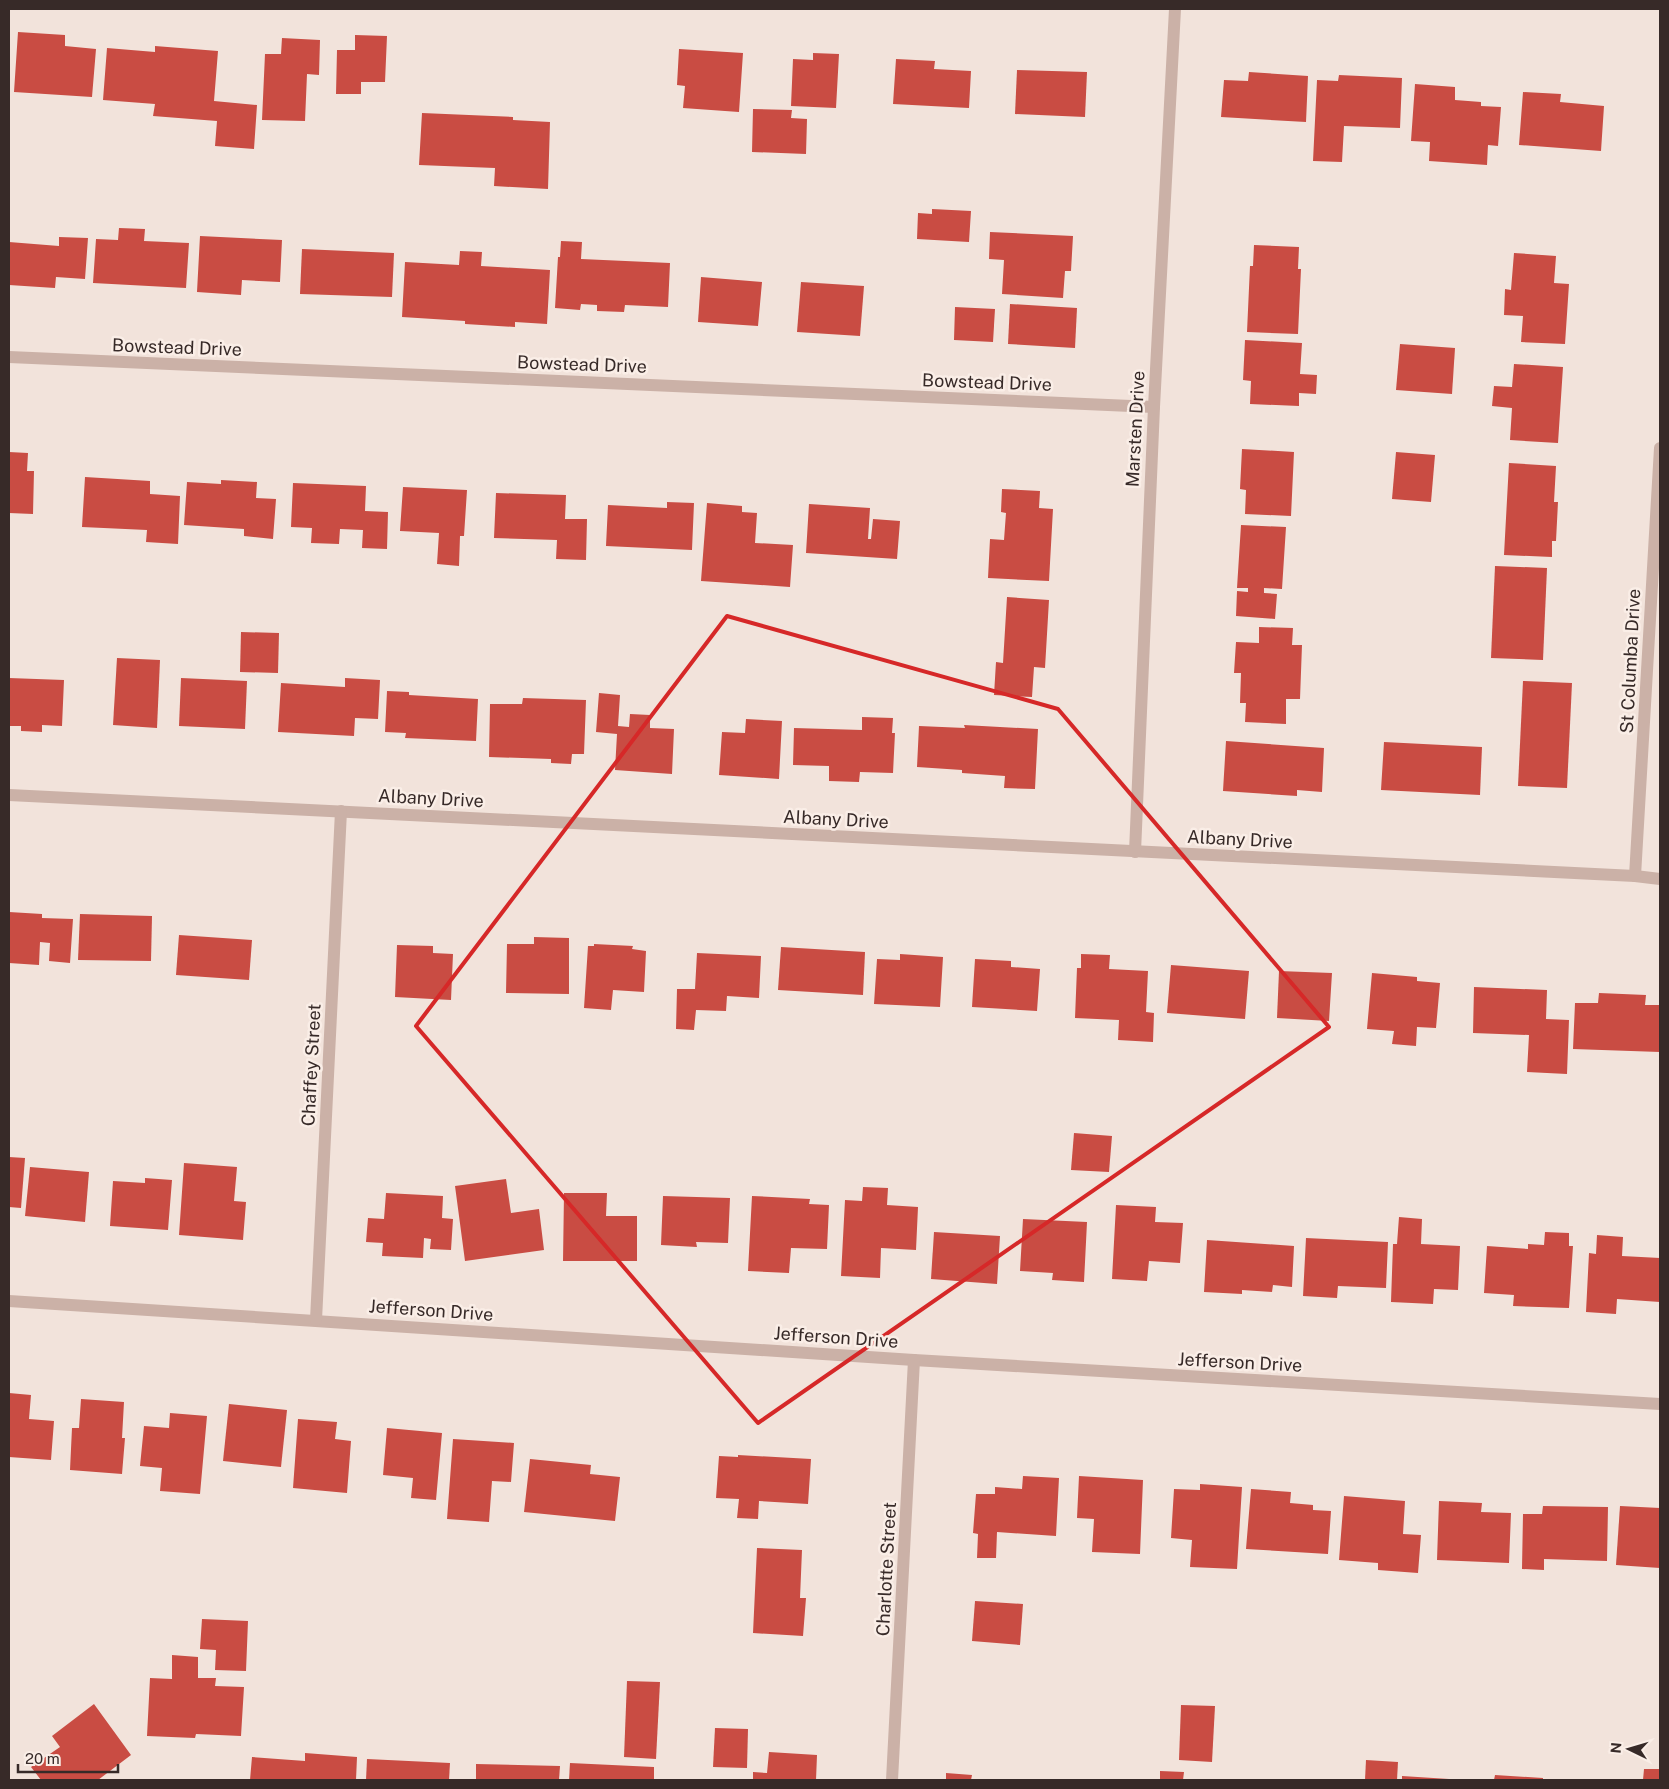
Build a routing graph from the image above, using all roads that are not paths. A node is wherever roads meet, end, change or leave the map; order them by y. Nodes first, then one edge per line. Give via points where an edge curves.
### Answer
1 (1175, 9) edge
2 (9, 357) edge
3 (1154, 407) junction
4 (1660, 448) edge
5 (9, 795) edge
6 (341, 811) junction
7 (1135, 852) junction
8 (1635, 876) junction
9 (1660, 879) edge
10 (9, 1301) edge
11 (316, 1320) junction
12 (914, 1360) junction
13 (1660, 1404) edge
14 (892, 1780) edge

1 - 3 street, Marsten Drive
2 - 3 street, Bowstead Drive
3 - 7 street, Marsten Drive
4 - 8 street, St Columba Drive
5 - 6 street, Albany Drive
6 - 7 street, Albany Drive
6 - 11 street, Chaffey Street
7 - 8 street, Albany Drive
8 - 9 street, Albany Drive
10 - 11 street, Jefferson Drive
11 - 12 street, Jefferson Drive
12 - 13 street, Jefferson Drive
12 - 14 street, Charlotte Street

